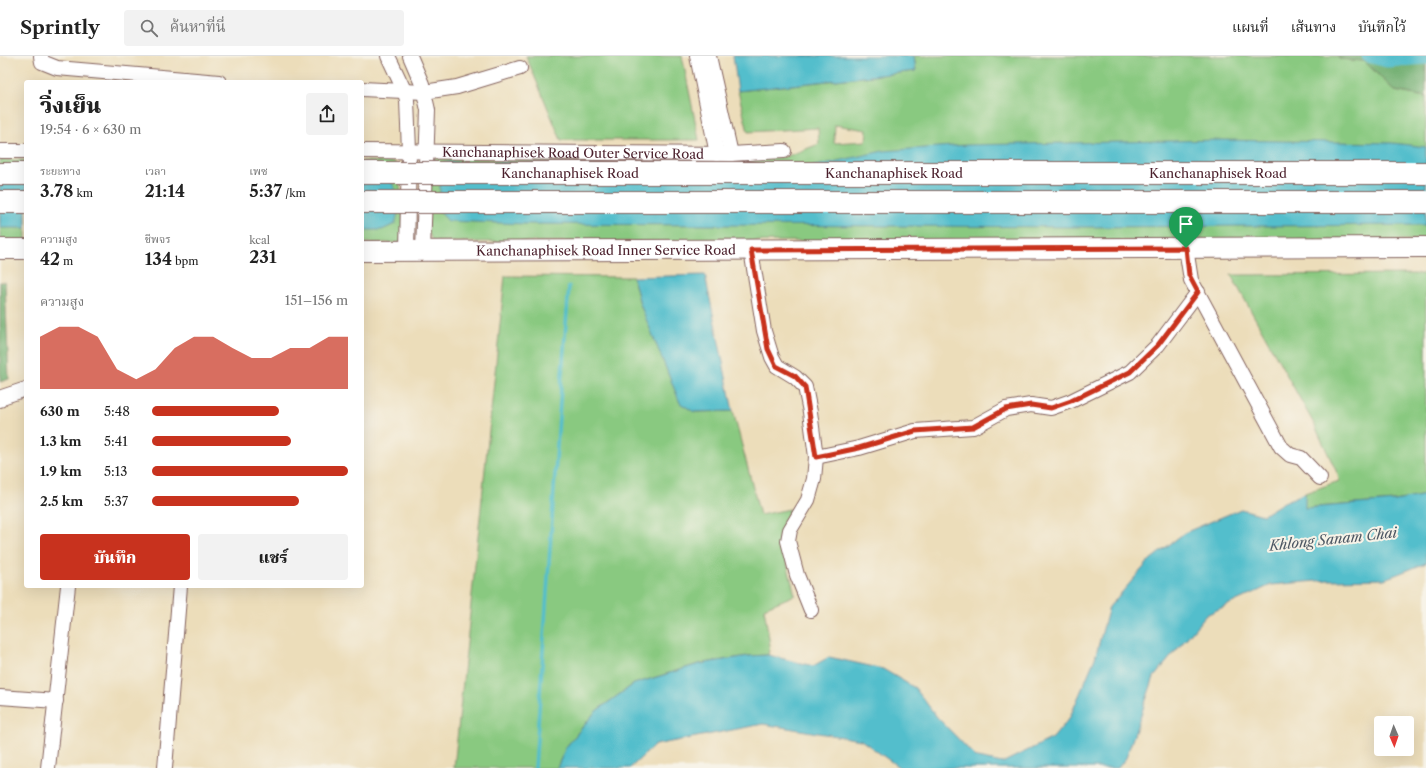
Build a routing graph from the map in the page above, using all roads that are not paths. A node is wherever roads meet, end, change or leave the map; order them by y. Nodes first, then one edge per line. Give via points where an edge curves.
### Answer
1 (41, 56) edge
2 (388, 56) edge
3 (410, 56) edge
4 (697, 56) edge
5 (709, 56) edge
6 (520, 68) dead end
7 (196, 80) edge
8 (364, 89) edge
9 (404, 90) junction
10 (424, 92) junction
11 (0, 151) edge
12 (24, 151) edge
13 (364, 151) edge
14 (409, 151) junction
15 (425, 151) junction
16 (784, 151) dead end
17 (724, 154) junction
18 (1426, 172) edge
19 (364, 173) edge
20 (0, 174) edge
21 (24, 174) edge
22 (0, 202) edge
23 (24, 202) edge
24 (364, 202) edge
25 (1426, 202) edge
26 (1426, 247) edge
27 (1186, 248) junction
28 (0, 249) edge
29 (24, 249) edge
30 (364, 250) edge
31 (751, 250) junction
32 (415, 251) junction
33 (1198, 292) junction
34 (24, 390) edge
35 (0, 400) edge
36 (816, 457) junction
37 (1320, 478) dead end
38 (68, 588) edge
39 (180, 588) edge
40 (811, 610) dead end
41 (0, 697) edge
42 (56, 702) junction
43 (48, 768) edge
44 (164, 768) edge

1 - 7 street via 42,62 57,68
2 - 9 street
3 - 10 street
4 - 17 street
5 - 17 street
6 - 10 street via 457,87
8 - 9 street
9 - 10 street
9 - 14 street via 407,100
10 - 15 street via 428,110
11 - 12 street
13 - 14 street, Kanchanaphisek Road Outer Service Road
14 - 15 street, Kanchanaphisek Road Outer Service Road
14 - 32 street
15 - 17 street, Kanchanaphisek Road Outer Service Road
15 - 32 street
16 - 17 street, Kanchanaphisek Road Outer Service Road
18 - 19 highway, Kanchanaphisek Road, bridge
20 - 21 highway
22 - 23 highway
24 - 25 highway, bridge
26 - 27 main road, Kanchanaphisek Road Inner Service Road
27 - 31 main road, Kanchanaphisek Road Inner Service Road
27 - 33 street via 1189,275
28 - 29 main road
30 - 32 main road, Kanchanaphisek Road Inner Service Road
31 - 32 main road, Kanchanaphisek Road Inner Service Road
31 - 36 street via 768,349 776,366 795,376 805,387
33 - 36 street via 1158,345 1130,372 1071,401 1051,408 1031,405 1006,409 973,427 915,431 859,448
33 - 37 street via 1280,447 1290,455 1305,461
34 - 35 street
36 - 40 street via 814,479 808,500 790,530 788,541 797,575
38 - 42 street
39 - 44 street
41 - 42 street
42 - 43 street

